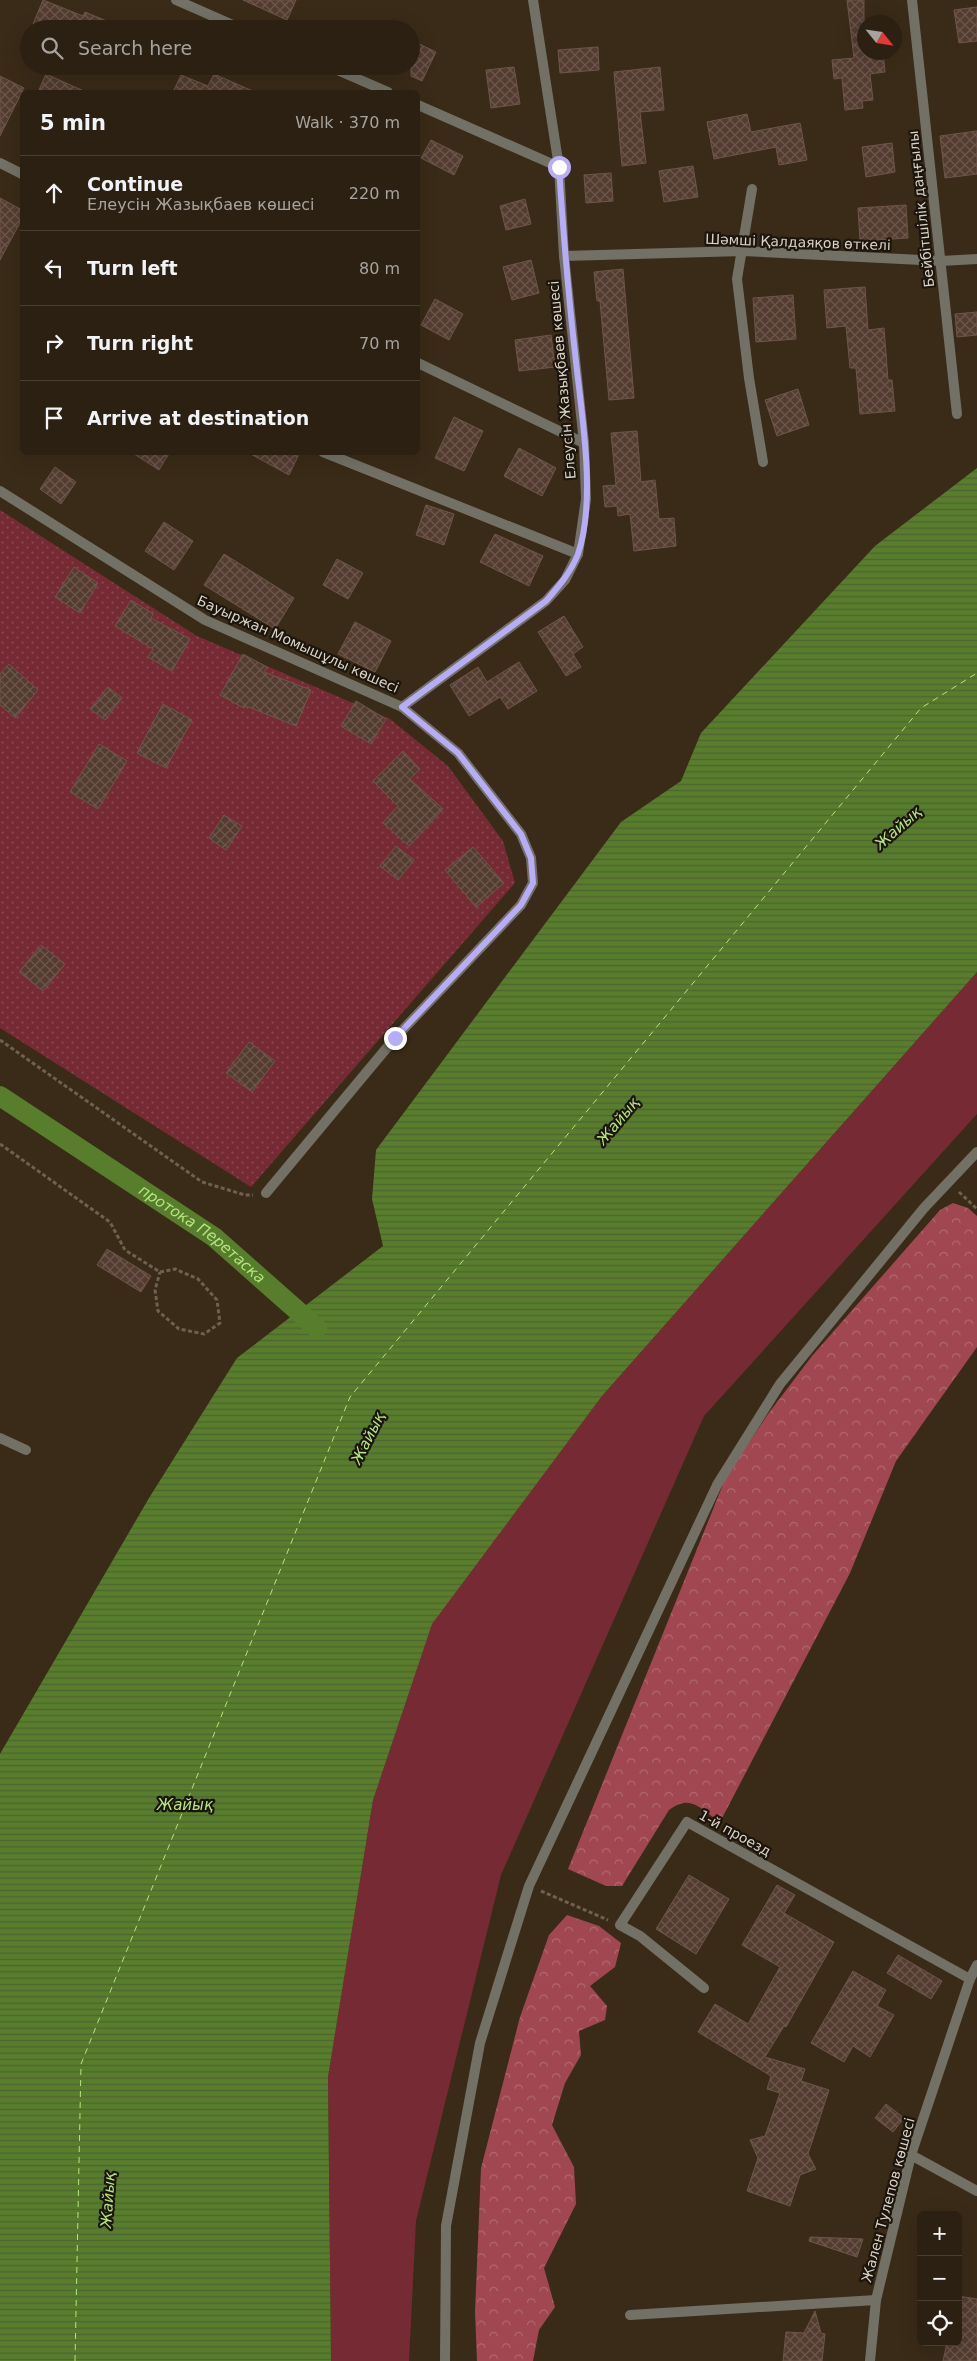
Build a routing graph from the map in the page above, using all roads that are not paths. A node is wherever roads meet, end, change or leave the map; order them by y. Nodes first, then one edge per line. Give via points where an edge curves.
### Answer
1 (176, 0) edge
2 (533, 0) edge
3 (912, 0) edge
4 (222, 20) edge
5 (349, 75) edge
6 (383, 90) edge
7 (420, 106) edge
8 (0, 163) edge
9 (559, 167) junction
10 (20, 173) edge
11 (752, 189) dead end
12 (743, 250) junction
13 (564, 256) junction
14 (977, 259) edge
15 (941, 261) junction
16 (420, 364) edge
17 (957, 414) dead end
18 (584, 443) junction
19 (330, 455) edge
20 (763, 462) dead end
21 (0, 491) edge
22 (578, 554) junction
23 (402, 707) junction
24 (977, 1152) edge
25 (266, 1193) road end
26 (0, 1438) edge
27 (26, 1450) dead end
28 (977, 1965) edge
29 (970, 1979) junction
30 (704, 1988) dead end
31 (911, 2155) junction
32 (977, 2191) edge
33 (876, 2300) junction
34 (630, 2315) dead end
35 (445, 2361) edge
36 (870, 2361) edge

1 - 4 street
2 - 9 street, Елеусін Жазықбаев көшесі
3 - 15 street, Бейбітшілік даңғылы
5 - 6 street
7 - 9 street
8 - 10 street
9 - 13 street, Елеусін Жазықбаев көшесі
11 - 12 street
12 - 13 street, Шәмші Қалдаяқов өткелі
12 - 15 street, Шәмші Қалдаяқов өткелі
12 - 20 street via 738,279 749,378
13 - 18 street, Елеусін Жазықбаев көшесі
14 - 15 street, Шәмші Қалдаяқов өткелі
15 - 17 street, Бейбітшілік даңғылы
16 - 18 street
18 - 22 street, Елеусін Жазықбаев көшесі via 586,499
19 - 22 street
21 - 23 street, Бауыржан Момышұлы көшесі via 205,620
22 - 23 street, Елеусін Жазықбаев көшесі via 565,580 546,601
23 - 25 street, Бауыржан Момышұлы көшесі via 458,753 521,834 531,858 533,883 521,905 395,1038
24 - 35 street via 924,1208 780,1384 717,1484 529,1886 480,2043 446,2226
26 - 27 street
28 - 29 street, Жален Тулепов көшесі
29 - 30 street, 1-й проезд via 687,1822 620,1925 640,1936
29 - 31 street, Жален Тулепов көшесі
31 - 32 street
31 - 33 street, Жален Тулепов көшесі
33 - 34 street
33 - 36 street, Жален Тулепов көшесі

